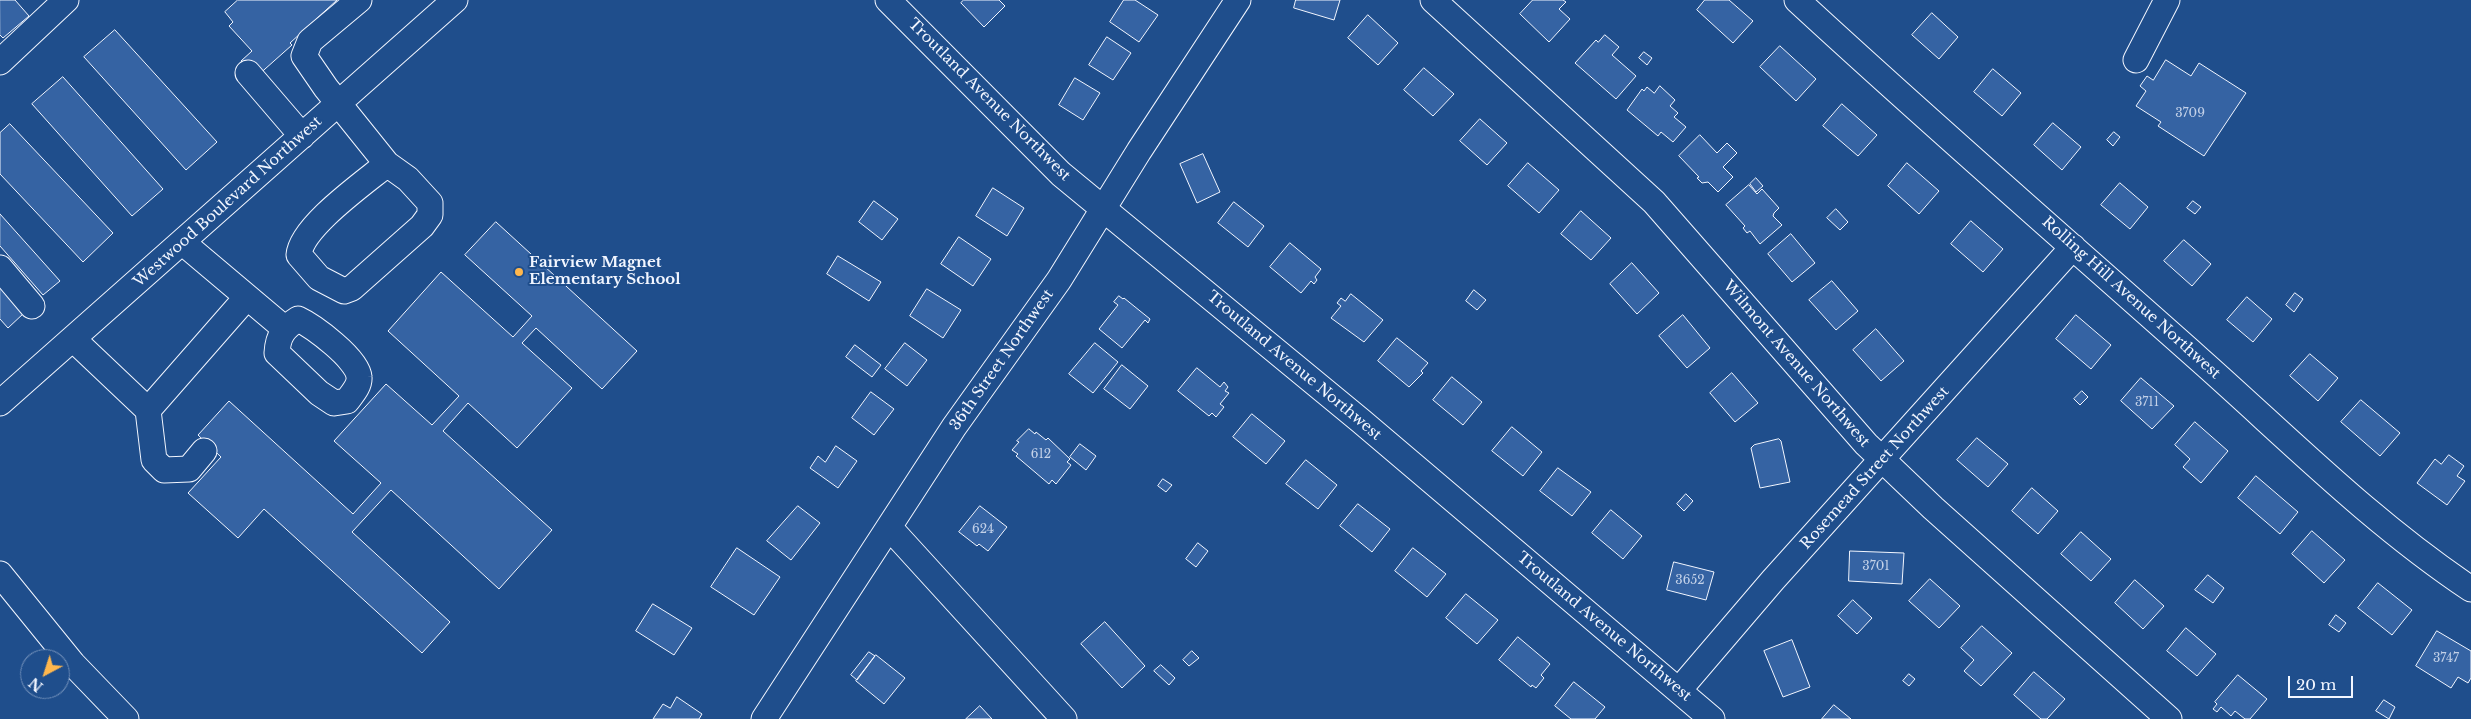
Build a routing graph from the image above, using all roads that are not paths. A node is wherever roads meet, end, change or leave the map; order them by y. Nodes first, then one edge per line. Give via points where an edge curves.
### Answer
1 (66, 0) edge
2 (359, 0) edge
3 (888, 0) edge
4 (1238, 0) edge
5 (1433, 0) edge
6 (1797, 0) edge
7 (2167, 0) edge
8 (442, 4) edge
9 (2136, 60) dead end
10 (0, 62) edge
11 (248, 73) dead end
12 (339, 103) junction
13 (302, 136) junction
14 (387, 164) junction
15 (1103, 209) junction
16 (182, 242) junction
17 (2073, 247) junction
18 (0, 268) edge
19 (247, 297) junction
20 (32, 306) dead end
21 (284, 328) dead end
22 (73, 339) junction
23 (0, 404) edge
24 (148, 410) junction
25 (204, 451) dead end
26 (1882, 460) junction
27 (889, 527) junction
28 (0, 574) edge
29 (2471, 589) edge
30 (1679, 690) junction
31 (126, 719) edge
32 (764, 719) edge
33 (1064, 719) edge
34 (1712, 719) edge
35 (2169, 719) edge

1 - 10 street
2 - 12 street via 310,41 304,56
3 - 15 street, Troutland Avenue Northwest via 1061,174
4 - 15 street, 36th Street Northwest
5 - 26 street, Wilmont Avenue Northwest via 1654,202
6 - 17 street, Rolling Hill Avenue Northwest
7 - 9 street
8 - 12 street, Westwood Boulevard Northwest
11 - 13 street
12 - 13 street, Westwood Boulevard Northwest
12 - 14 street
13 - 16 street, Westwood Boulevard Northwest
14 - 14 street via 314,225 299,246 299,255 319,278 344,291 422,226 430,215 430,204 408,178
15 - 27 street, 36th Street Northwest via 1059,280 954,427
15 - 30 street, Troutland Avenue Northwest via 1361,421
16 - 19 street
16 - 22 street, Westwood Boulevard Northwest
17 - 26 street, Rosemead Street Northwest
17 - 29 street, Rolling Hill Avenue Northwest via 2363,508 2428,560
18 - 20 street
19 - 21 street
19 - 24 street
22 - 23 street, Westwood Boulevard Northwest
22 - 24 street
24 - 25 street via 154,460 164,470 189,469
26 - 30 street, Rosemead Street Northwest
26 - 35 street, Wilmont Avenue Northwest
27 - 32 street, 36th Street Northwest
27 - 33 street
28 - 31 street via 73,664
30 - 34 street, Troutland Avenue Northwest

